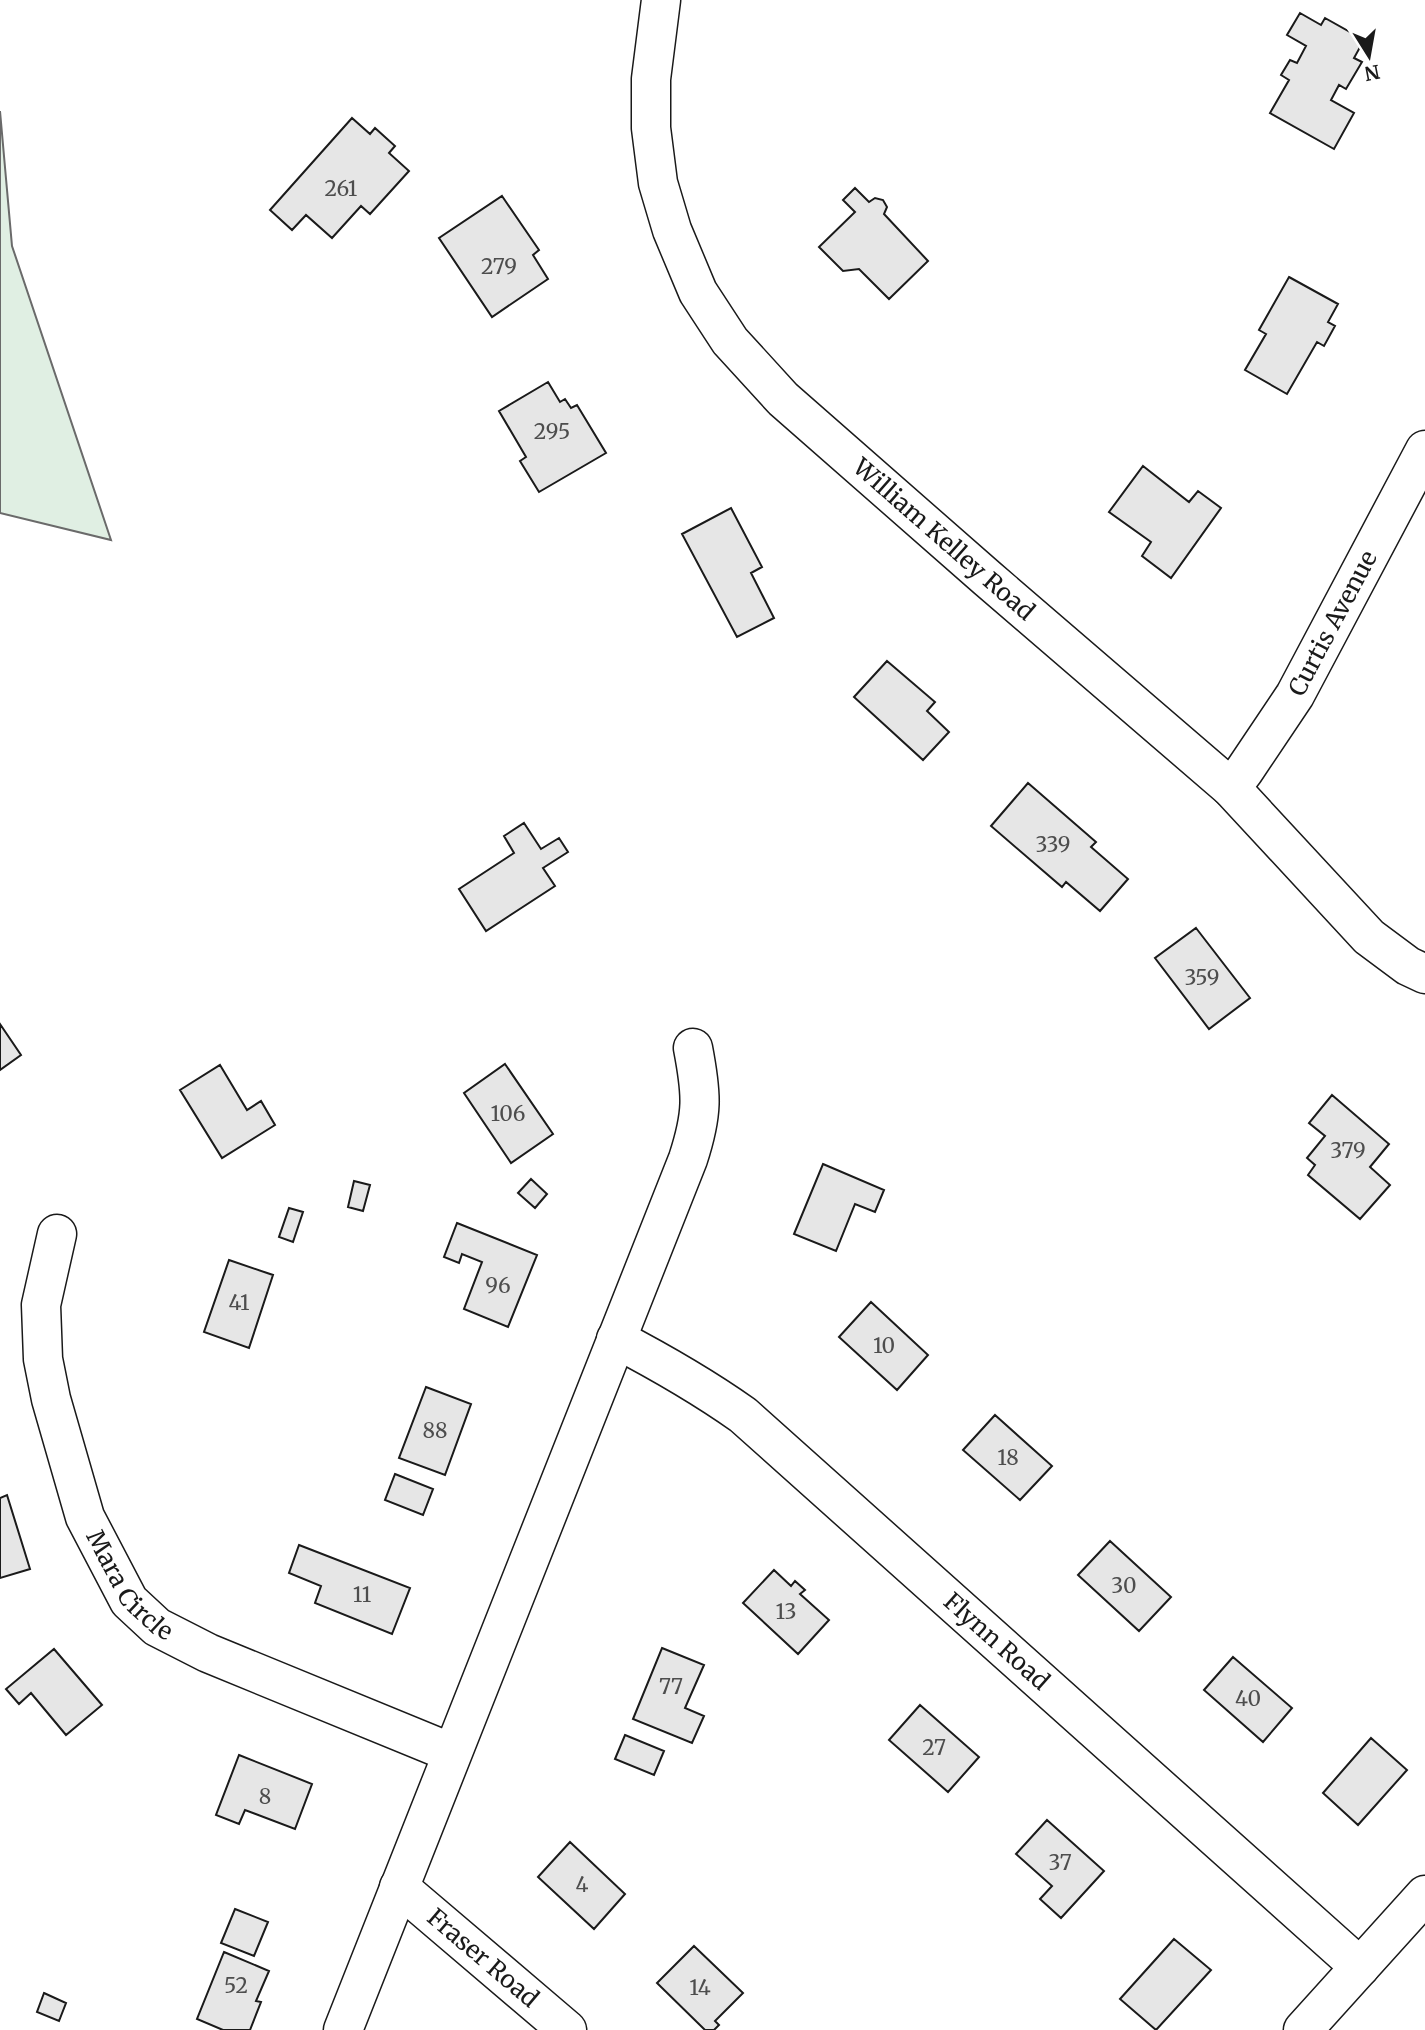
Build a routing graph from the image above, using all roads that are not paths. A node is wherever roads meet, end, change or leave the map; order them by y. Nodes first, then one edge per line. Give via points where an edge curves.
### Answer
1 (662, 0) edge
2 (1425, 450) edge
3 (1231, 788) junction
4 (1425, 974) edge
5 (693, 1048) dead end
6 (57, 1234) dead end
7 (616, 1339) junction
8 (452, 1754) junction
9 (399, 1887) junction
10 (1425, 1895) edge
11 (1360, 1967) junction
12 (343, 2030) edge
13 (567, 2030) edge
14 (1303, 2030) edge

1 - 3 street, William Kelley Road via 652,79 651,128 658,183 698,292 730,341 783,399
2 - 3 street, Curtis Avenue via 1295,695
3 - 4 street, William Kelley Road via 1369,937
5 - 7 street via 700,1083 698,1129
6 - 8 street, Mara Circle via 41,1305 43,1359 85,1517 129,1601 158,1627 208,1653
7 - 8 street
7 - 11 street, Flynn Road via 678,1372 743,1415
8 - 9 street
9 - 12 street
9 - 13 street, Fraser Road
10 - 11 street
11 - 14 street

